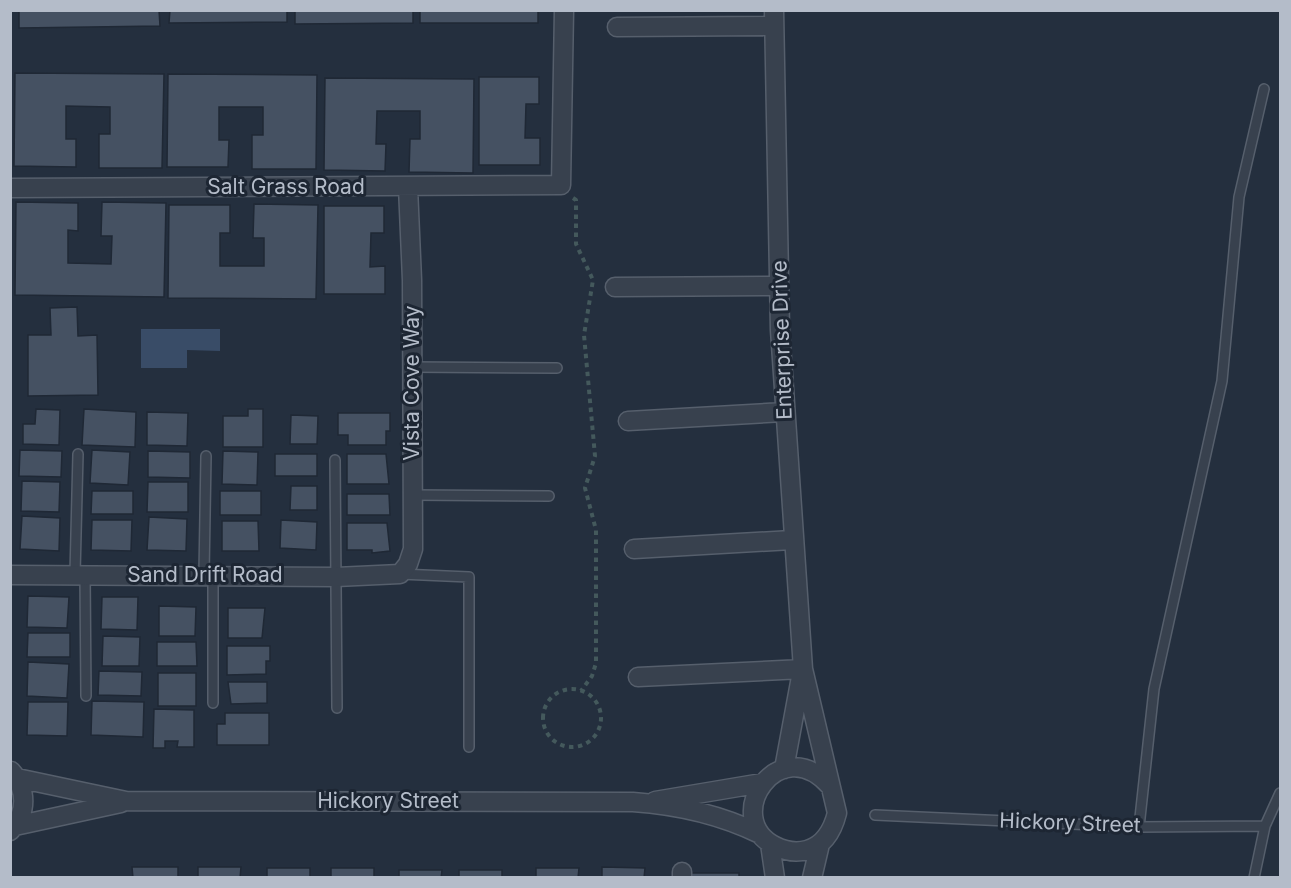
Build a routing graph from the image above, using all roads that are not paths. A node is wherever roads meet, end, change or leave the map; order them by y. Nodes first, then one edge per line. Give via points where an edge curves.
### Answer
1 (564, 10) edge
2 (774, 18) edge
3 (617, 27) dead end
4 (1264, 89) dead end
5 (408, 187) junction
6 (10, 188) edge
7 (779, 286) junction
8 (615, 287) dead end
9 (412, 367) junction
10 (557, 368) dead end
11 (784, 412) junction
12 (628, 421) dead end
13 (78, 454) dead end
14 (206, 456) dead end
15 (335, 460) dead end
16 (413, 495) junction
17 (549, 496) dead end
18 (792, 540) junction
19 (634, 549) dead end
20 (80, 574) junction
21 (399, 574) junction
22 (10, 575) edge
23 (209, 575) junction
24 (336, 577) junction
25 (802, 669) junction
26 (638, 677) dead end
27 (86, 696) dead end
28 (213, 703) dead end
29 (337, 708) dead end
30 (469, 747) dead end
31 (784, 769) junction
32 (14, 774) edge
33 (762, 783) junction
34 (830, 786) junction
35 (1281, 793) edge
36 (129, 801) junction
37 (644, 803) junction
38 (875, 815) dead end
39 (1265, 826) junction
40 (1139, 827) junction
41 (13, 829) edge
42 (765, 839) junction
43 (820, 844) junction
44 (775, 878) edge
45 (812, 878) edge
46 (1254, 878) edge

1 - 5 street, Salt Grass Road via 561,185
2 - 3 street
2 - 7 street, Enterprise Drive
4 - 40 lane via 1239,196 1222,381 1154,689
5 - 6 street, Salt Grass Road
5 - 9 street, Vista Cove Way
7 - 8 street
7 - 11 street, Enterprise Drive
9 - 10 lane
9 - 16 street, Vista Cove Way
11 - 12 street
11 - 18 street, Enterprise Drive
13 - 20 lane
14 - 23 lane
15 - 24 lane
16 - 17 lane
16 - 21 street, Vista Cove Way via 413,549
18 - 19 street
18 - 25 street, Enterprise Drive
20 - 22 street, Sand Drift Road
20 - 23 street, Sand Drift Road
20 - 27 lane
21 - 24 street, Sand Drift Road
21 - 30 lane via 470,577
23 - 24 street, Sand Drift Road
23 - 28 lane
24 - 29 lane
25 - 26 street
25 - 31 street
25 - 34 street
31 - 33 street
31 - 34 street via 810,770
32 - 36 street, Hickory Street
32 - 41 street via 24,804
33 - 37 street, Hickory Street
33 - 42 street via 753,807 754,821
34 - 43 street via 837,813 834,825
35 - 39 lane
36 - 37 street, Hickory Street
36 - 41 street, Hickory Street
37 - 42 street, Hickory Street via 735,822
38 - 40 lane, Hickory Street
39 - 40 lane, Hickory Street
39 - 46 lane
42 - 43 street via 783,850 797,852
42 - 44 street
43 - 45 street

